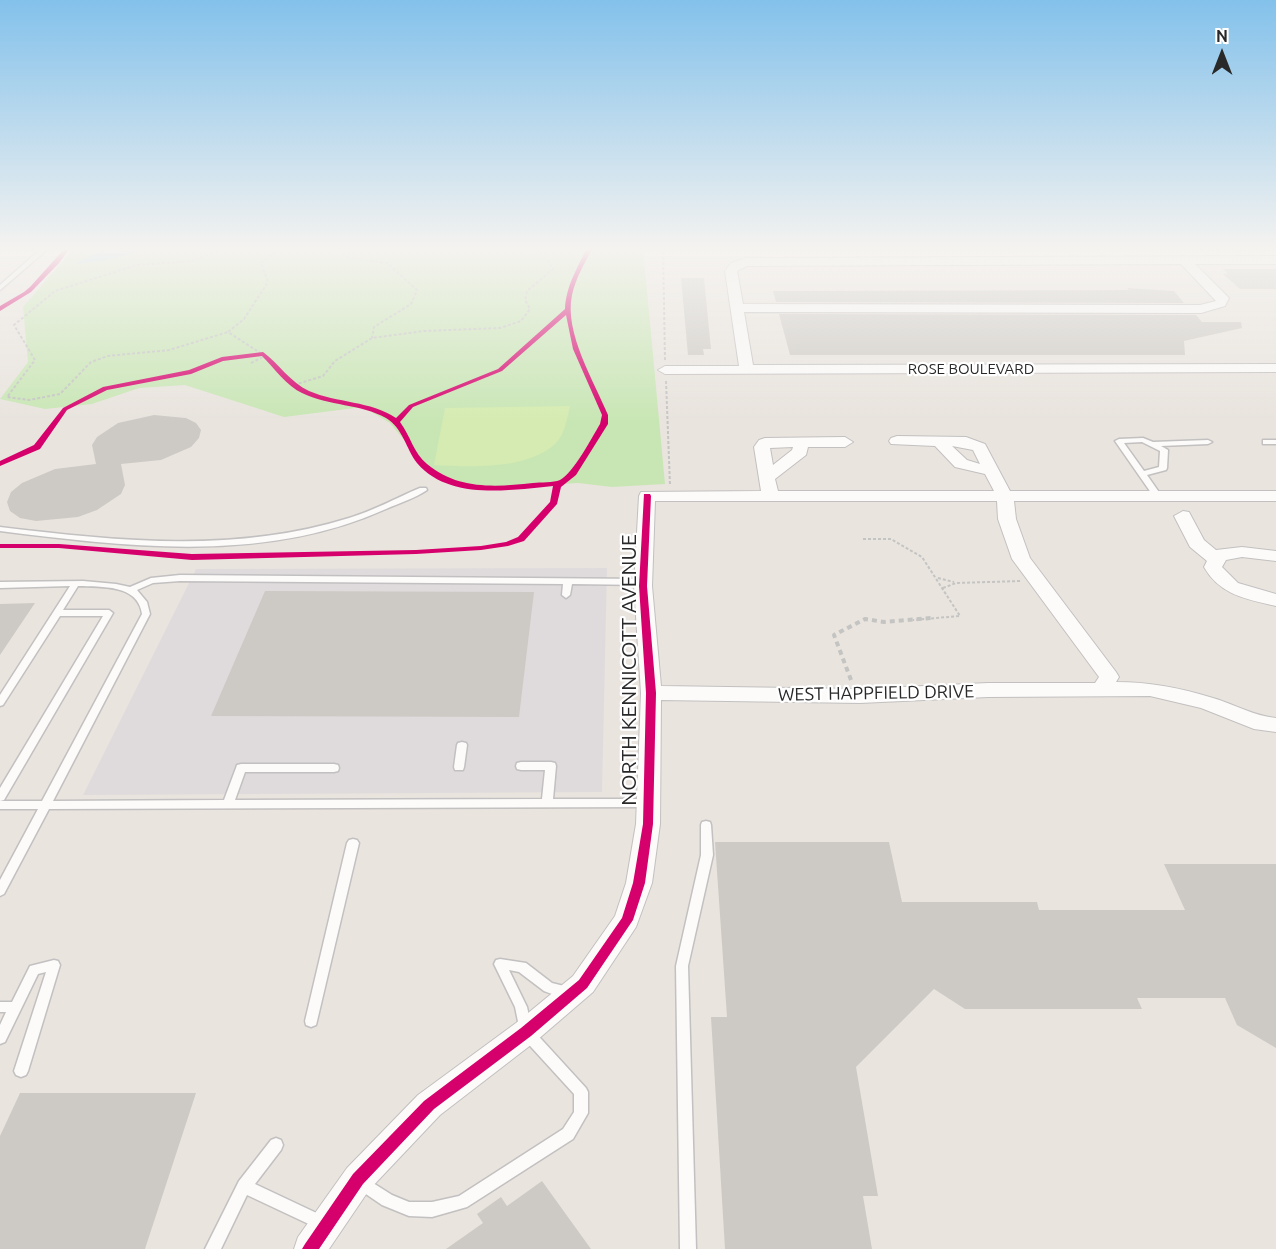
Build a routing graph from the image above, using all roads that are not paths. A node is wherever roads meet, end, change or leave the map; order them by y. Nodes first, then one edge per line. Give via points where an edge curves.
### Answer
1 (1213, 305) edge
2 (737, 308) joint
3 (1276, 368) edge
4 (747, 369) junction
5 (665, 370) dead end
6 (897, 441) dead end
7 (801, 442) junction
8 (844, 442) dead end
9 (940, 442) junction
10 (1208, 442) dead end
11 (1266, 442) dead end
12 (1276, 442) edge
13 (1155, 444) junction
14 (991, 469) junction
15 (1142, 474) junction
16 (767, 477) junction
17 (423, 490) dead end
18 (1157, 495) junction
19 (770, 496) junction
20 (1276, 496) edge
21 (1005, 497) junction
22 (1183, 516) dead end
23 (0, 529) edge
24 (1276, 556) edge
25 (1217, 560) junction
26 (568, 581) junction
27 (644, 582) junction
28 (0, 585) edge
29 (75, 585) junction
30 (130, 590) junction
31 (566, 595) dead end
32 (1276, 600) edge
33 (58, 613) junction
34 (1101, 690) junction
35 (651, 693) junction
36 (0, 703) edge
37 (1276, 725) edge
38 (462, 746) dead end
39 (521, 766) dead end
40 (459, 767) dead end
41 (334, 768) dead end
42 (0, 797) edge
43 (547, 803) junction
44 (648, 803) junction
45 (228, 804) junction
46 (0, 805) edge
47 (46, 805) junction
48 (706, 825) dead end
49 (353, 843) dead end
50 (0, 891) edge
51 (571, 992) junction
52 (0, 1007) edge
53 (15, 1007) junction
54 (311, 1021) dead end
55 (526, 1032) junction
56 (0, 1038) edge
57 (21, 1071) dead end
58 (276, 1144) dead end
59 (358, 1179) junction
60 (244, 1186) junction
61 (326, 1225) junction
62 (213, 1249) edge
63 (310, 1249) edge
64 (688, 1249) edge

1 - 2 street via 1201,309
2 - 4 street
3 - 4 street, ROSE BOULEVARD
4 - 5 street, ROSE BOULEVARD
6 - 9 street
7 - 8 street
7 - 16 street via 800,452
7 - 16 street via 765,443 762,447
9 - 14 street via 963,466
9 - 14 street via 980,447
10 - 13 lane
11 - 12 lane
13 - 15 lane via 1164,450 1163,468
13 - 15 lane via 1119,441
14 - 21 street
15 - 18 lane
16 - 19 street
17 - 23 lane via 328,527 235,545 164,546
18 - 20 street
18 - 21 street
19 - 21 street
19 - 27 street, NORTH KENNICOTT AVENUE via 647,496
21 - 34 street via 1016,548 1034,580 1109,677
22 - 25 street via 1196,543
24 - 25 street via 1242,552 1219,555
25 - 32 street via 1213,567 1229,585 1249,595
26 - 27 lane
26 - 30 lane via 180,578
26 - 31 lane
27 - 35 street, NORTH KENNICOTT AVENUE
28 - 29 lane
29 - 30 lane via 110,585
29 - 33 lane
30 - 47 lane via 141,598 146,614
33 - 36 lane
33 - 42 lane via 109,613
34 - 35 street, WEST HAPPFIELD DRIVE via 860,696
34 - 37 street, WEST HAPPFIELD DRIVE via 1161,692
35 - 44 street, NORTH KENNICOTT AVENUE
38 - 40 lane
39 - 43 lane via 551,766
41 - 45 lane via 242,768
43 - 44 lane
43 - 45 lane
44 - 51 street, NORTH KENNICOTT AVENUE via 645,852 627,920 583,984
45 - 47 lane
46 - 47 lane
47 - 50 lane
48 - 64 lane via 707,855 682,966
49 - 54 lane
51 - 55 street, NORTH KENNICOTT AVENUE
51 - 55 lane via 548,987 522,967 500,964 521,1007
52 - 53 lane
53 - 56 lane
53 - 57 lane via 34,970 54,964
55 - 59 street, NORTH KENNICOTT AVENUE via 429,1104
55 - 59 lane via 581,1092 581,1113 568,1134 462,1202 444,1208 407,1211 383,1200
58 - 60 lane
59 - 61 street, NORTH KENNICOTT AVENUE
60 - 61 lane
60 - 62 lane
61 - 63 street, NORTH KENNICOTT AVENUE

